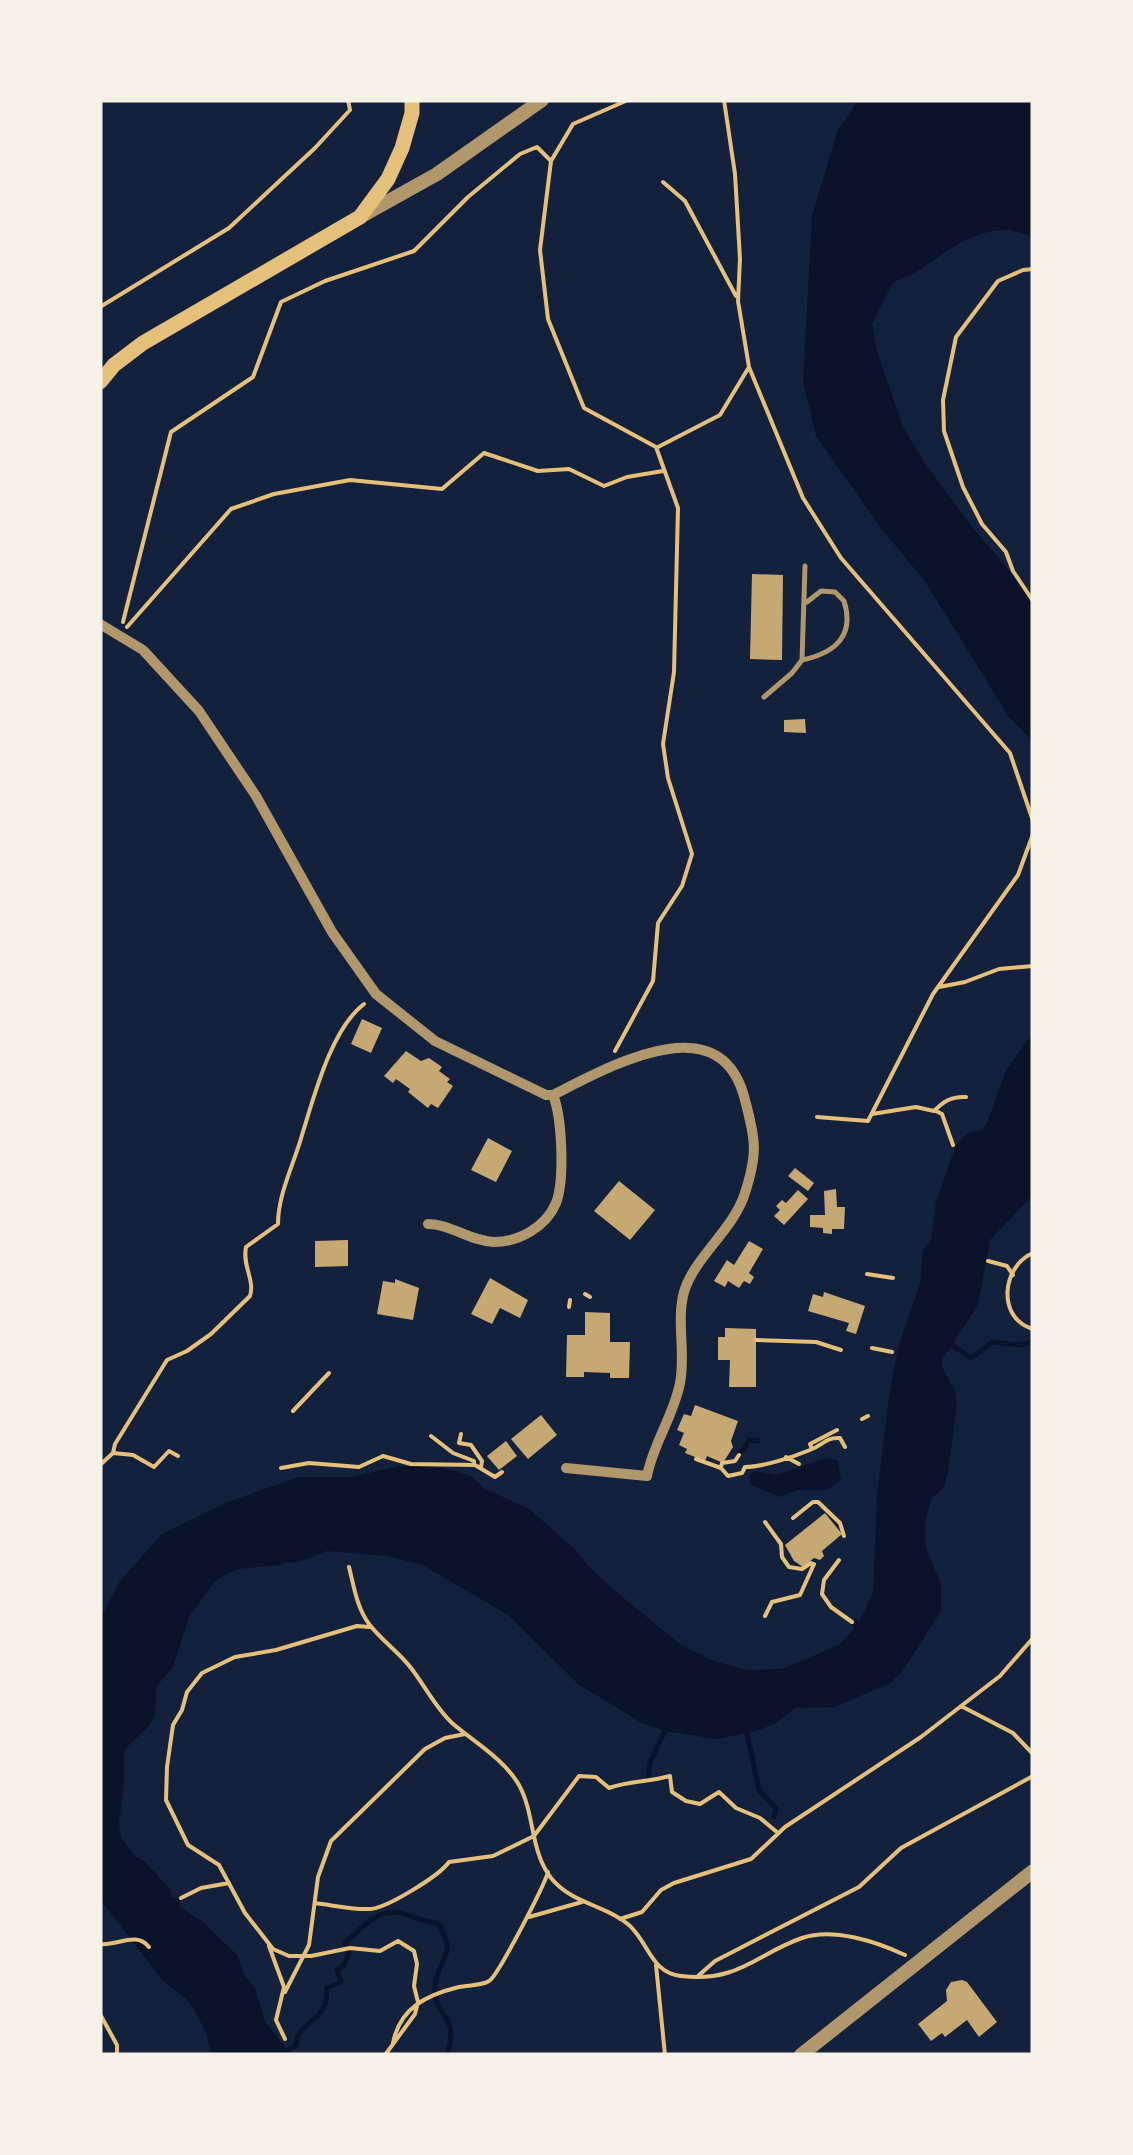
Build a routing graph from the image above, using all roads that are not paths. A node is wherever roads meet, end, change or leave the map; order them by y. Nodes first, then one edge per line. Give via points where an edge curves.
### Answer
1 (412, 100) edge
2 (542, 100) edge
3 (360, 217) junction
4 (100, 382) edge
5 (805, 566) dead end
6 (805, 606) junction
7 (100, 624) edge
8 (802, 660) junction
9 (764, 698) dead end
10 (554, 1095) junction
11 (428, 1224) dead end
12 (566, 1468) dead end
13 (1033, 1871) edge
14 (801, 2055) edge

1 - 3 main road via 402,148
2 - 3 street via 437,174
3 - 4 main road via 143,343
5 - 6 lane
6 - 8 lane
6 - 8 lane via 821,591 835,592 844,601 848,630 839,645
7 - 10 street via 155,661 211,727 376,994 435,1041
8 - 9 lane
10 - 11 street via 560,1156 549,1212 522,1238 505,1242
10 - 12 street via 624,1060 672,1048 704,1050 739,1079 756,1148 736,1214 685,1288 680,1384 647,1476
13 - 14 street

